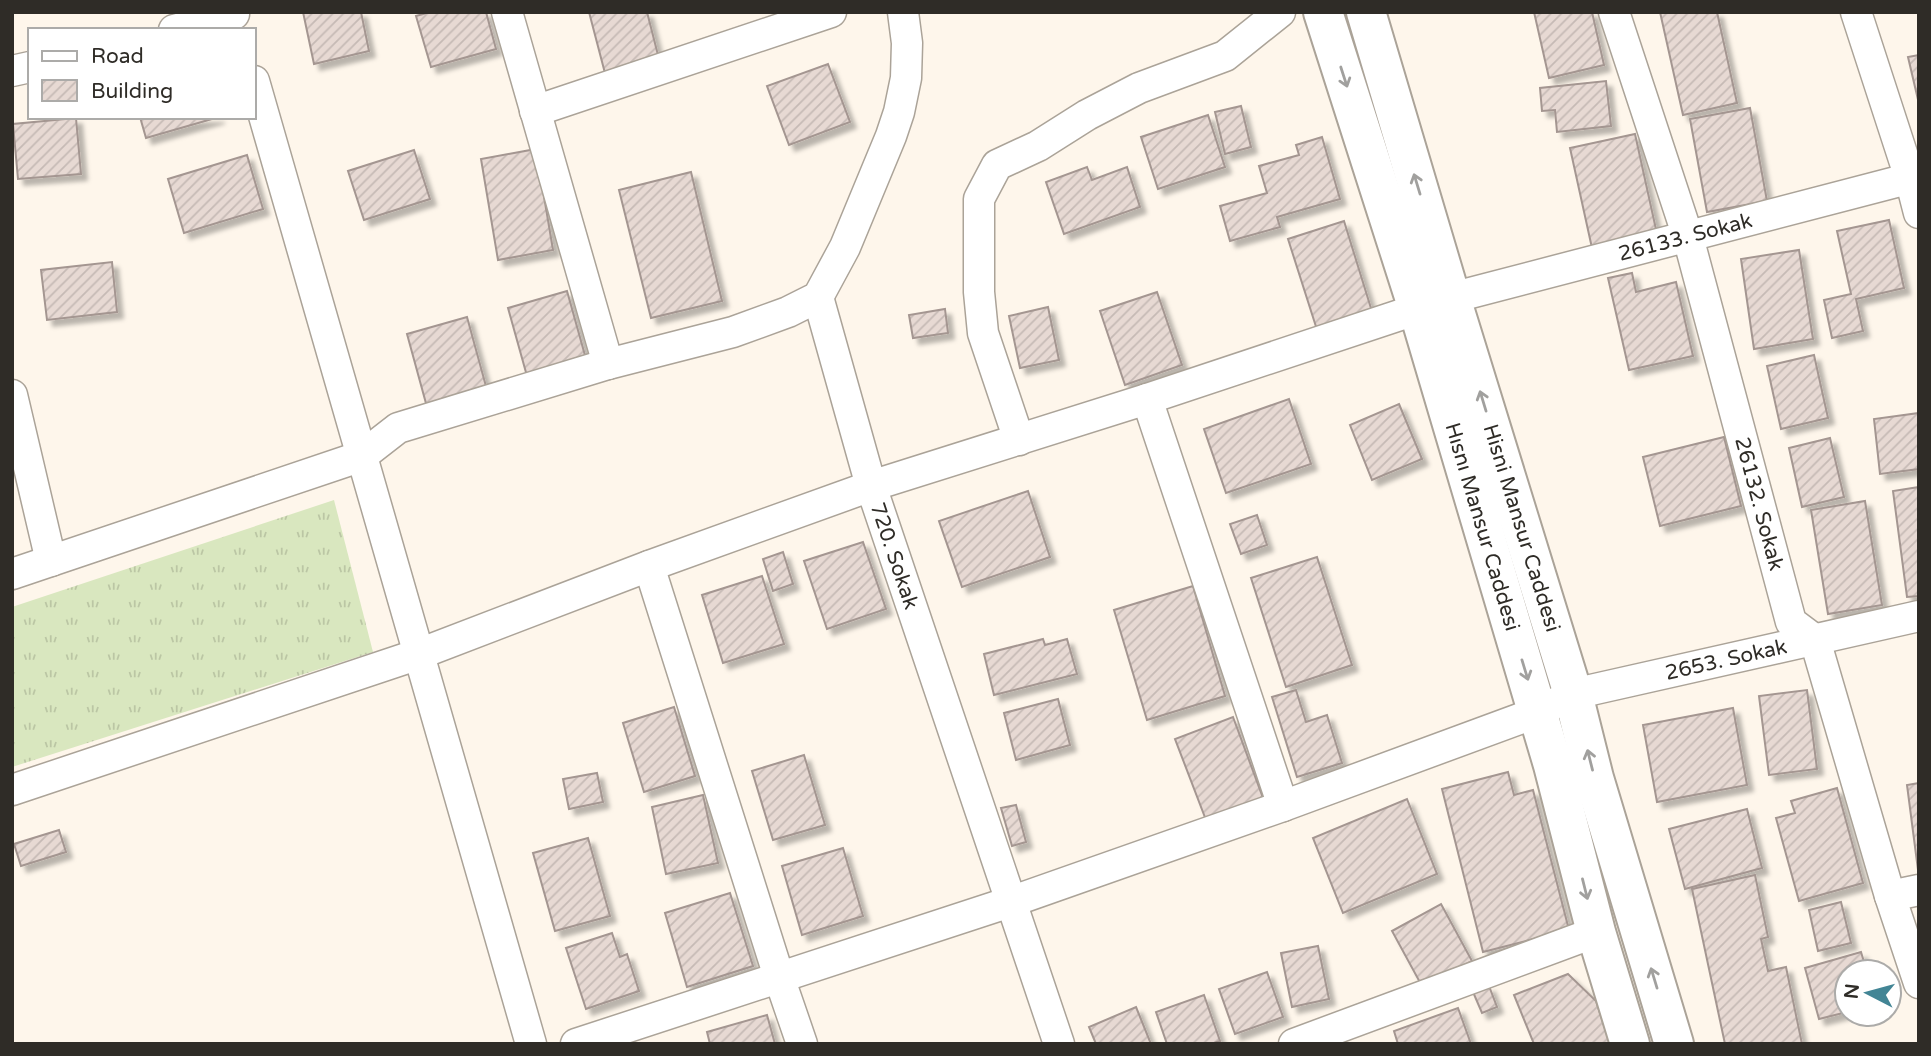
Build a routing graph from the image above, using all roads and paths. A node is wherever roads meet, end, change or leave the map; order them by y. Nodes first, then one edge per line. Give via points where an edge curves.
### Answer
1 (507, 12) edge
2 (831, 12) edge
3 (1280, 12) edge
4 (1324, 12) edge
5 (1366, 12) edge
6 (1614, 12) edge
7 (1856, 12) edge
8 (907, 13) edge
9 (236, 19) edge
10 (185, 28) edge
11 (256, 88) edge
12 (535, 111) junction
13 (1914, 177) edge
14 (1919, 213) edge
15 (1688, 237) junction
16 (818, 297) junction
17 (1435, 304) junction
18 (608, 365) junction
19 (12, 395) edge
20 (1147, 399) junction
21 (1019, 440) junction
22 (362, 456) junction
23 (871, 486) junction
24 (51, 561) junction
25 (649, 566) junction
26 (12, 574) edge
27 (1919, 616) edge
28 (1815, 640) junction
29 (419, 654) junction
30 (1573, 694) junction
31 (1538, 712) junction
32 (12, 790) edge
33 (1283, 806) junction
34 (1904, 893) edge
35 (1010, 902) junction
36 (1596, 932) junction
37 (779, 977) junction
38 (1919, 983) edge
39 (1353, 1033) edge
40 (531, 1044) edge
41 (576, 1044) edge
42 (802, 1044) edge
43 (1059, 1044) edge
44 (1294, 1044) edge
45 (1630, 1044) edge
46 (1674, 1044) edge

1 - 12 street
2 - 12 street
3 - 21 street via 1225,56 1139,88 997,165 979,199 979,292 983,333
4 -> 17 main road, Hısnı Mansur Caddesi
17 -> 5 main road, Hisni Mansur Caddesi
6 - 15 street, 26132. Sokak
7 - 13 street
8 - 16 street via 906,78 900,113 845,247
9 - 10 street
11 - 22 street
12 - 18 street
13 - 14 street
13 - 15 street, 26133. Sokak
15 - 17 street, 26133. Sokak
15 - 28 street, 26132. Sokak via 1791,622
16 - 18 street via 733,332
16 - 23 street
17 - 20 street, 26133. Sokak
30 -> 17 main road, Hisni Mansur Caddesi
17 -> 31 main road, Hısnı Mansur Caddesi
18 - 22 street via 398,428
19 - 24 street
20 - 21 street, 26133. Sokak
20 - 33 street
21 - 23 street, 26133. Sokak
22 - 24 street
22 - 29 street
23 - 25 street, 720. Sokak
23 - 35 street, 720. Sokak
24 - 26 street
25 - 29 street, 720. Sokak
25 - 37 street
27 - 28 street, 2653. Sokak
28 - 30 street, 2653. Sokak
28 - 34 street
29 - 32 street, 720. Sokak
29 - 40 street
30 - 31 street, 2653. Sokak
46 -> 30 main road, Hisni Mansur Caddesi
31 - 33 street, 2653. Sokak
31 -> 36 main road, Hısnı Mansur Caddesi
33 - 35 street, 2653. Sokak
34 - 38 street
35 - 37 street, 2653. Sokak
35 - 43 street, 720. Sokak
36 - 39 street
36 - 45 main road, Hısnı Mansur Caddesi
37 - 41 street, 2653. Sokak
37 - 42 street
39 - 44 street

